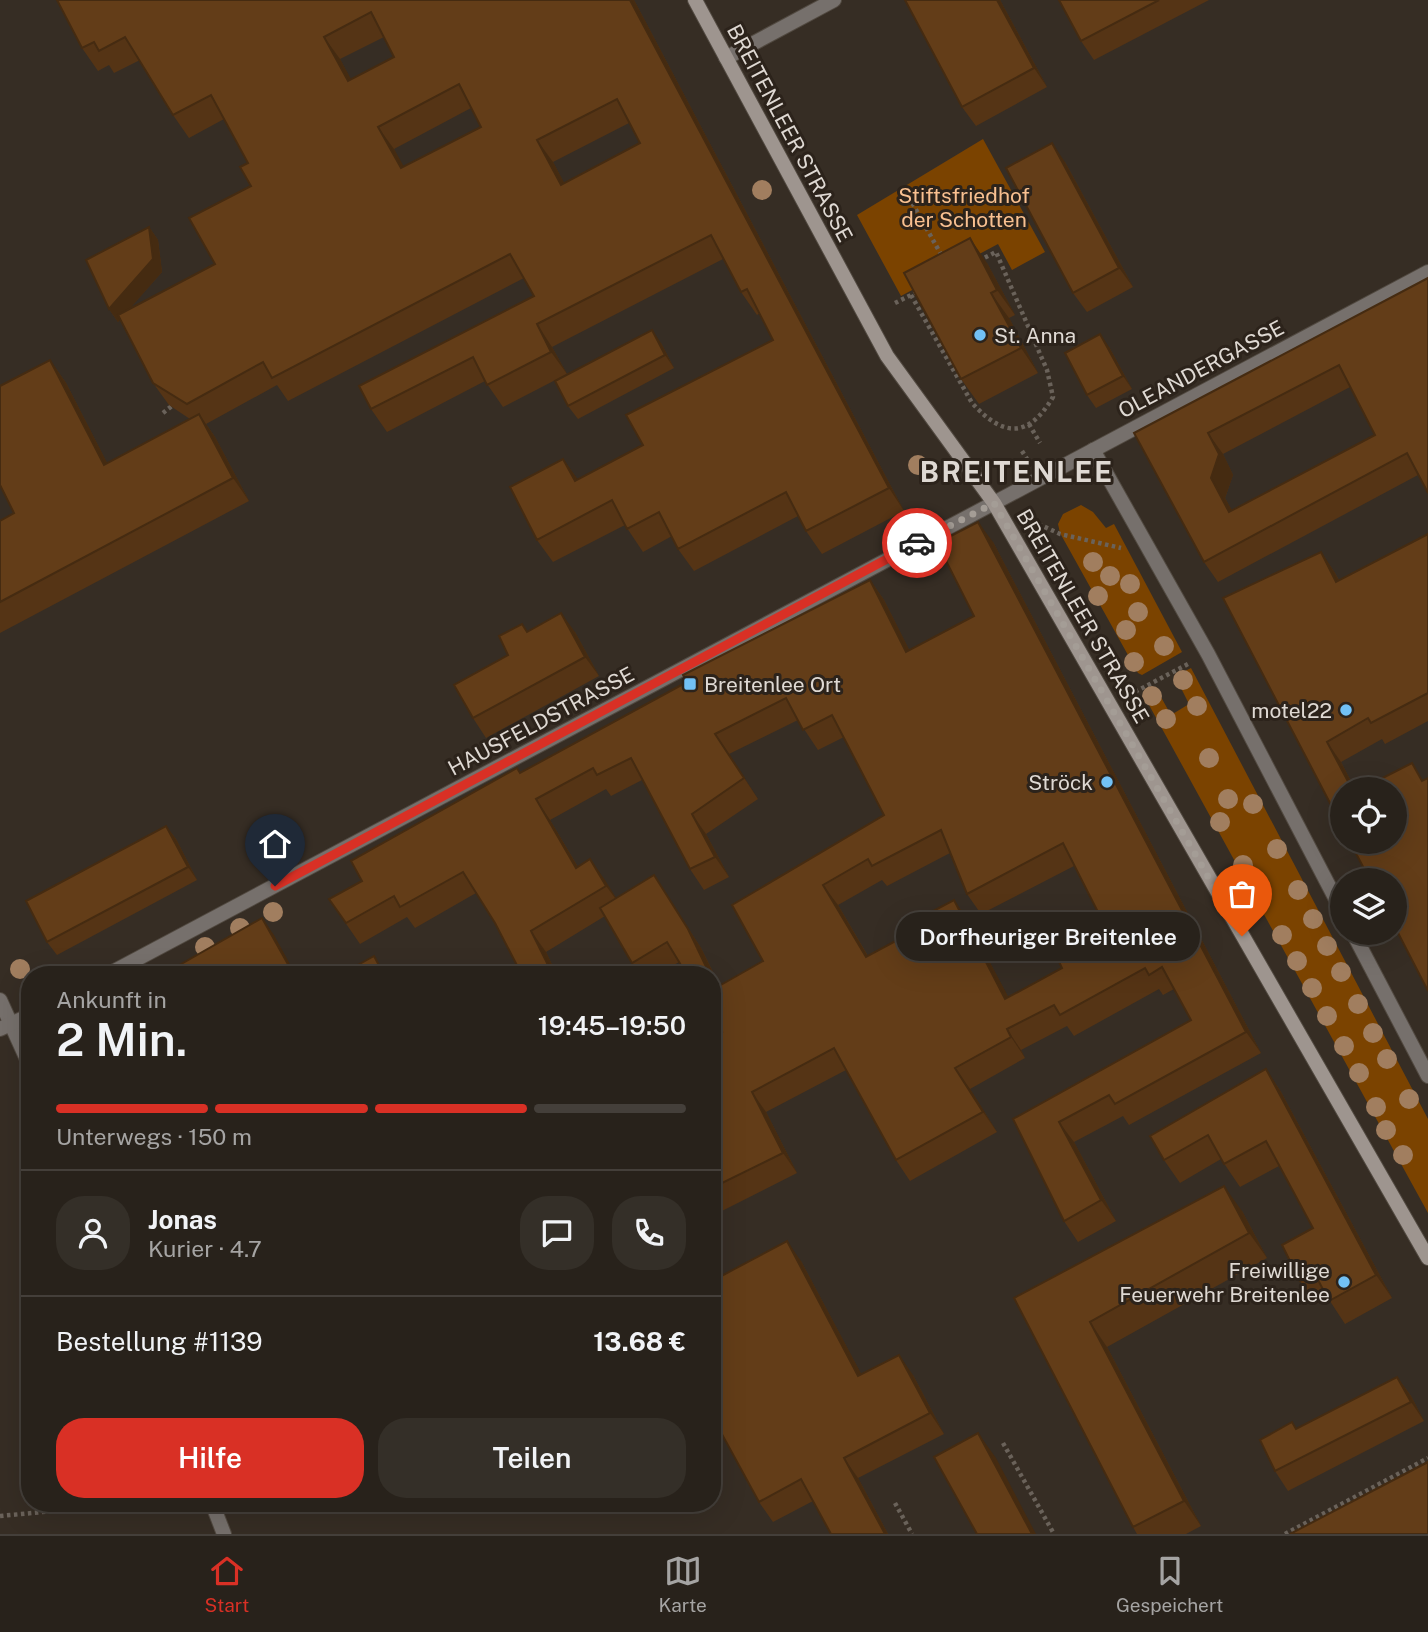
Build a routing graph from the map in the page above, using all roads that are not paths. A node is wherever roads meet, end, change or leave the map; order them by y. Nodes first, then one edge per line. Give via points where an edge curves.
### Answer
1 (695, 0) edge
2 (834, 0) edge
3 (726, 58) junction
4 (1428, 272) edge
5 (1093, 450) junction
6 (994, 503) junction
7 (1330, 888) edge
8 (1359, 945) edge
9 (124, 966) edge
10 (0, 1000) edge
11 (6, 1027) edge
12 (21, 1051) edge
13 (1428, 1076) edge
14 (1428, 1258) edge
15 (215, 1512) edge
16 (224, 1534) edge

1 - 3 main road, BREITENLEER STRASSE
2 - 3 street
3 - 6 main road, BREITENLEER STRASSE via 887,356
4 - 5 street, OLEANDERGASSE
5 - 6 street, OLEANDERGASSE
5 - 7 street via 1208,654
6 - 9 street, HAUSFELDSTRASSE
6 - 14 main road, BREITENLEER STRASSE
8 - 13 street
10 - 11 street
11 - 12 street
15 - 16 street

